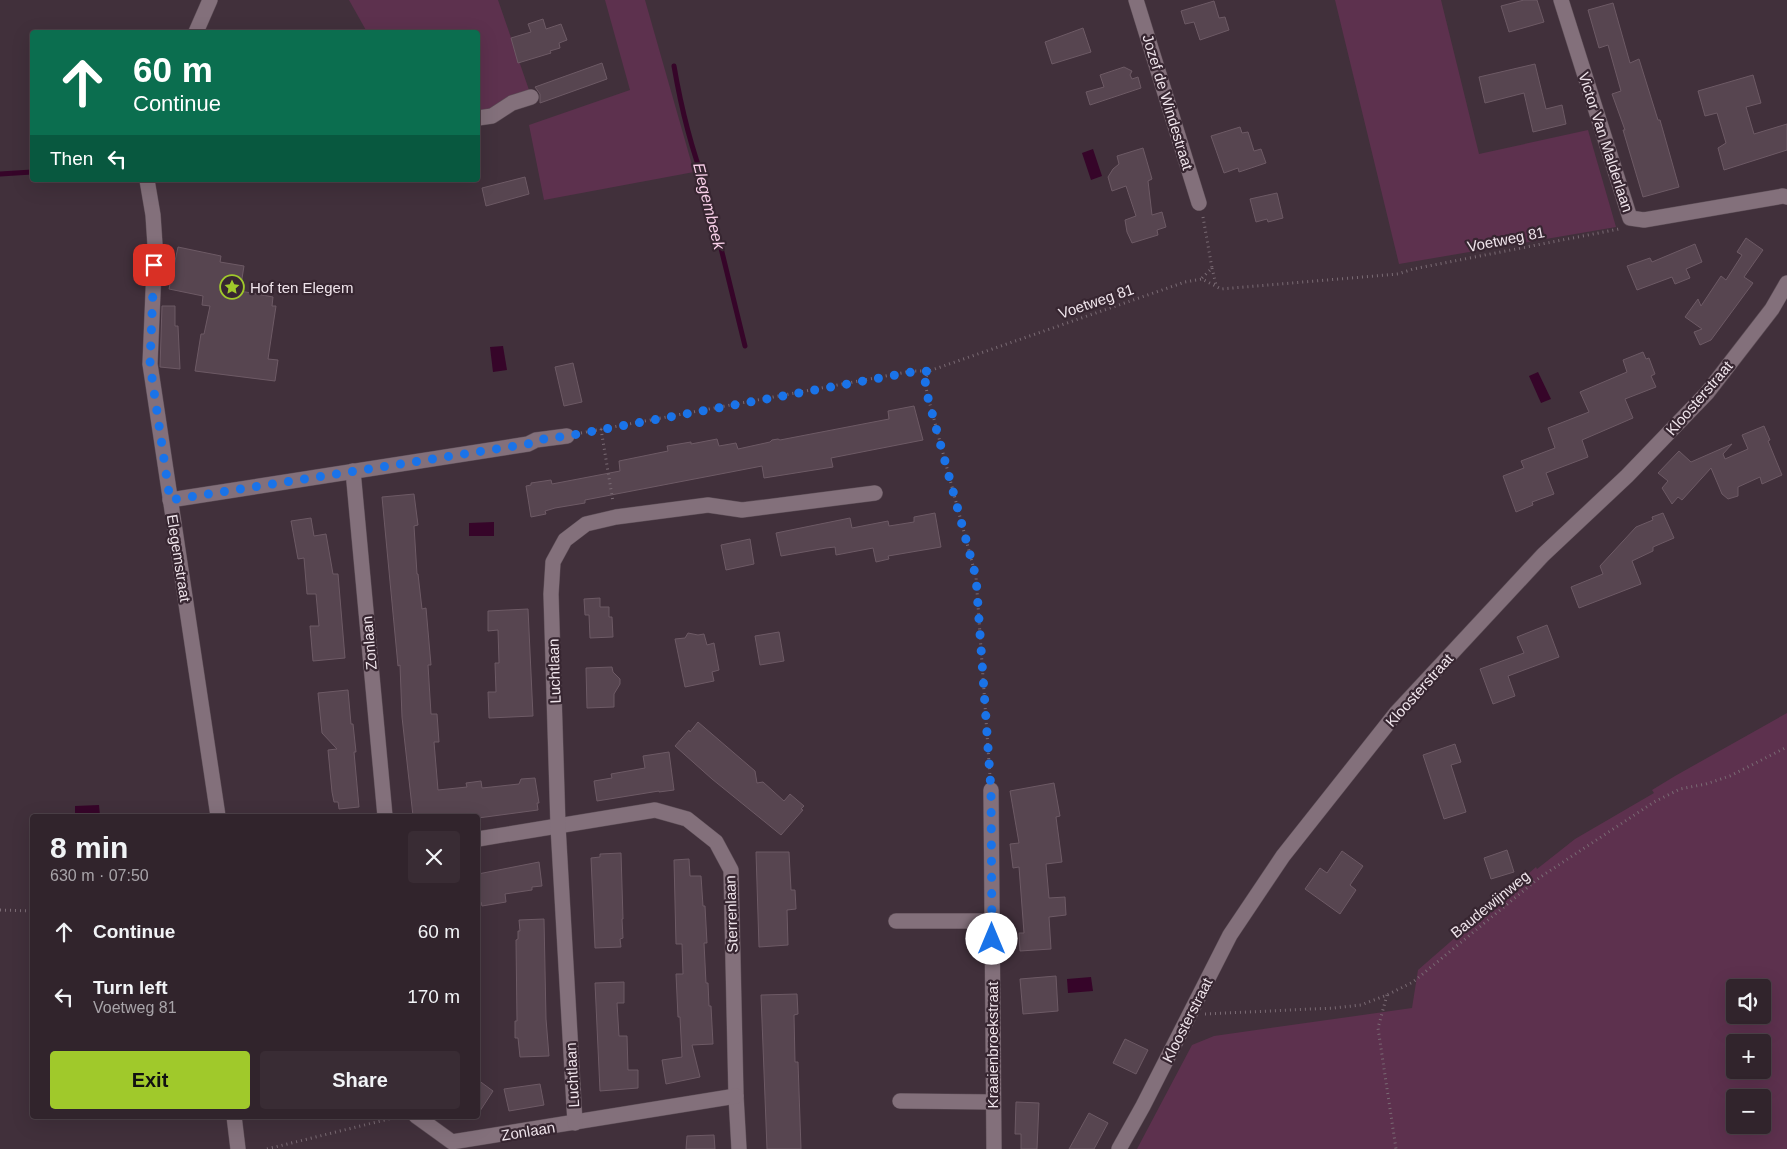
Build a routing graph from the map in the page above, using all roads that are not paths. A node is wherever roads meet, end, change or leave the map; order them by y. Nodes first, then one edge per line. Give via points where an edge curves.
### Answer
1 (210, 0) edge
2 (1136, 0) edge
3 (1561, 0) edge
4 (197, 30) edge
5 (531, 97) dead end
6 (480, 118) edge
7 (147, 182) edge
8 (1787, 197) edge
9 (1199, 203) road end
10 (1787, 283) edge
11 (567, 436) road end
12 (353, 471) junction
13 (875, 493) dead end
14 (170, 500) junction
15 (991, 790) road end
16 (218, 814) edge
17 (385, 814) edge
18 (558, 826) junction
19 (480, 839) edge
20 (896, 921) dead end
21 (992, 921) junction
22 (736, 1096) junction
23 (900, 1101) dead end
24 (992, 1102) junction
25 (234, 1119) edge
26 (420, 1119) edge
27 (575, 1123) junction
28 (238, 1149) edge
29 (739, 1149) edge
30 (994, 1149) edge
31 (1119, 1149) edge

1 - 4 street
2 - 9 street, Jozef de Windestraat
3 - 8 street, Victor Van Malderlaan via 1630,218 1644,220
5 - 6 street via 512,103 492,116
7 - 14 street, Elegemstraat via 155,246 150,364
10 - 31 street, Kloosterstraat via 1772,309 1707,393 1627,476 1543,555 1397,712 1283,856 1230,934
11 - 12 street
12 - 14 street
12 - 17 street, Zonlaan
13 - 18 street, Luchtlaan via 742,510 708,505 616,517 586,524 565,540 553,562 551,594
14 - 16 street, Elegemstraat
15 - 21 street, Kraaienbroekstraat
18 - 19 street, Sterrenlaan
18 - 22 street, Sterrenlaan via 655,810 687,819 716,842 730,870
18 - 27 street, Luchtlaan
20 - 21 street
21 - 24 street, Kraaienbroekstraat
22 - 27 street, Zonlaan
22 - 29 street, Sterrenlaan
23 - 24 street
24 - 30 street, Kraaienbroekstraat
25 - 28 street
26 - 27 street, Zonlaan via 452,1142

